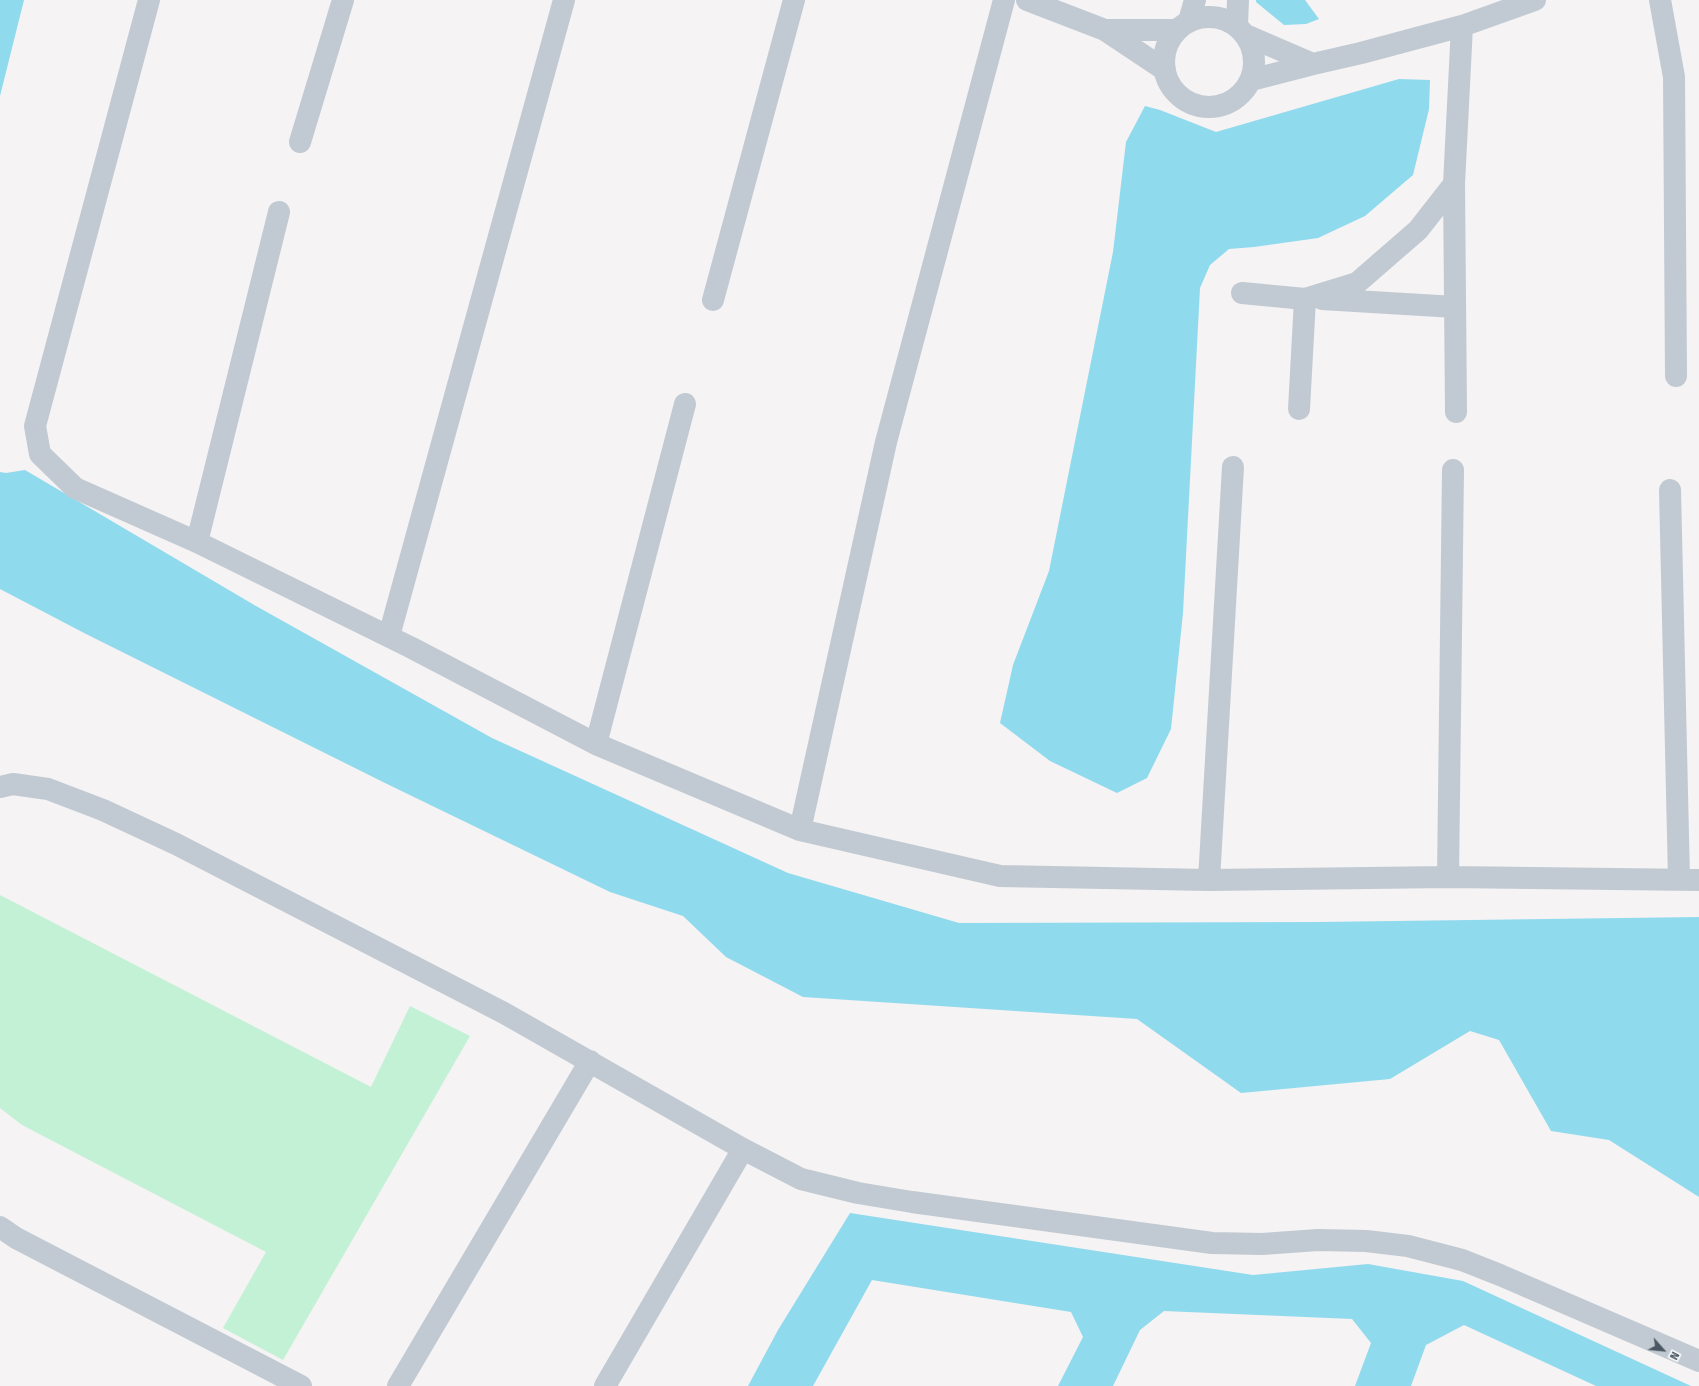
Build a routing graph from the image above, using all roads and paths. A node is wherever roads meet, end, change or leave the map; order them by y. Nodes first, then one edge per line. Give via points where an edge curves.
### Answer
1 (149, 0) edge
2 (343, 0) edge
3 (564, 0) edge
4 (794, 0) edge
5 (1004, 0) edge
6 (1027, 0) edge
7 (1195, 0) edge
8 (1238, 0) edge
9 (1535, 0) edge
10 (1660, 0) edge
11 (1183, 25) junction
12 (1462, 26) junction
13 (1105, 30) junction
14 (1242, 30) junction
15 (1313, 64) junction
16 (1165, 70) junction
17 (1252, 80) junction
18 (300, 142) dead end
19 (1454, 184) junction
20 (280, 212) dead end
21 (1242, 294) dead end
22 (1305, 298) junction
23 (713, 300) dead end
24 (1455, 307) junction
25 (1676, 376) dead end
26 (685, 404) dead end
27 (1299, 409) dead end
28 (1456, 412) dead end
29 (1233, 467) dead end
30 (1453, 470) dead end
31 (1670, 490) dead end
32 (197, 542) junction
33 (389, 636) junction
34 (596, 744) junction
35 (0, 787) edge
36 (800, 830) junction
37 (1448, 877) junction
38 (1689, 879) edge
39 (1209, 880) junction
40 (590, 1061) junction
41 (743, 1149) junction
42 (0, 1227) edge
43 (1699, 1361) edge
44 (301, 1386) edge
45 (398, 1386) edge
46 (605, 1386) edge

1 - 32 street via 35,426 40,454 76,488
2 - 18 street
3 - 33 street
4 - 23 street
5 - 36 street via 886,442
6 - 13 street
7 - 11 street
8 - 14 street
9 - 12 street
10 - 25 street via 1674,77
11 - 13 street
11 - 14 street via 1207,16 1223,17
11 - 16 street via 1168,43 1164,59
12 - 15 street
12 - 19 street
13 - 16 street
14 - 15 street
14 - 17 street via 1254,50
15 - 17 street
16 - 17 street via 1170,86 1194,105 1215,107 1230,102 1242,93
19 - 22 street via 1418,230 1357,283
19 - 24 street
20 - 32 street
21 - 22 street
22 - 24 street
22 - 27 street
24 - 28 street
26 - 34 street
29 - 39 street
30 - 37 street
31 - 38 street
32 - 33 street
33 - 34 street
34 - 36 street
35 - 40 street via 13,784 48,789 103,810 176,844 504,1013
36 - 39 street via 1000,876
37 - 38 street
37 - 39 street
40 - 41 street
40 - 45 street
41 - 43 street via 802,1178 858,1193 927,1204 1212,1243 1262,1244 1318,1240 1366,1241 1408,1246 1462,1260
41 - 46 street
42 - 44 street via 16,1238

